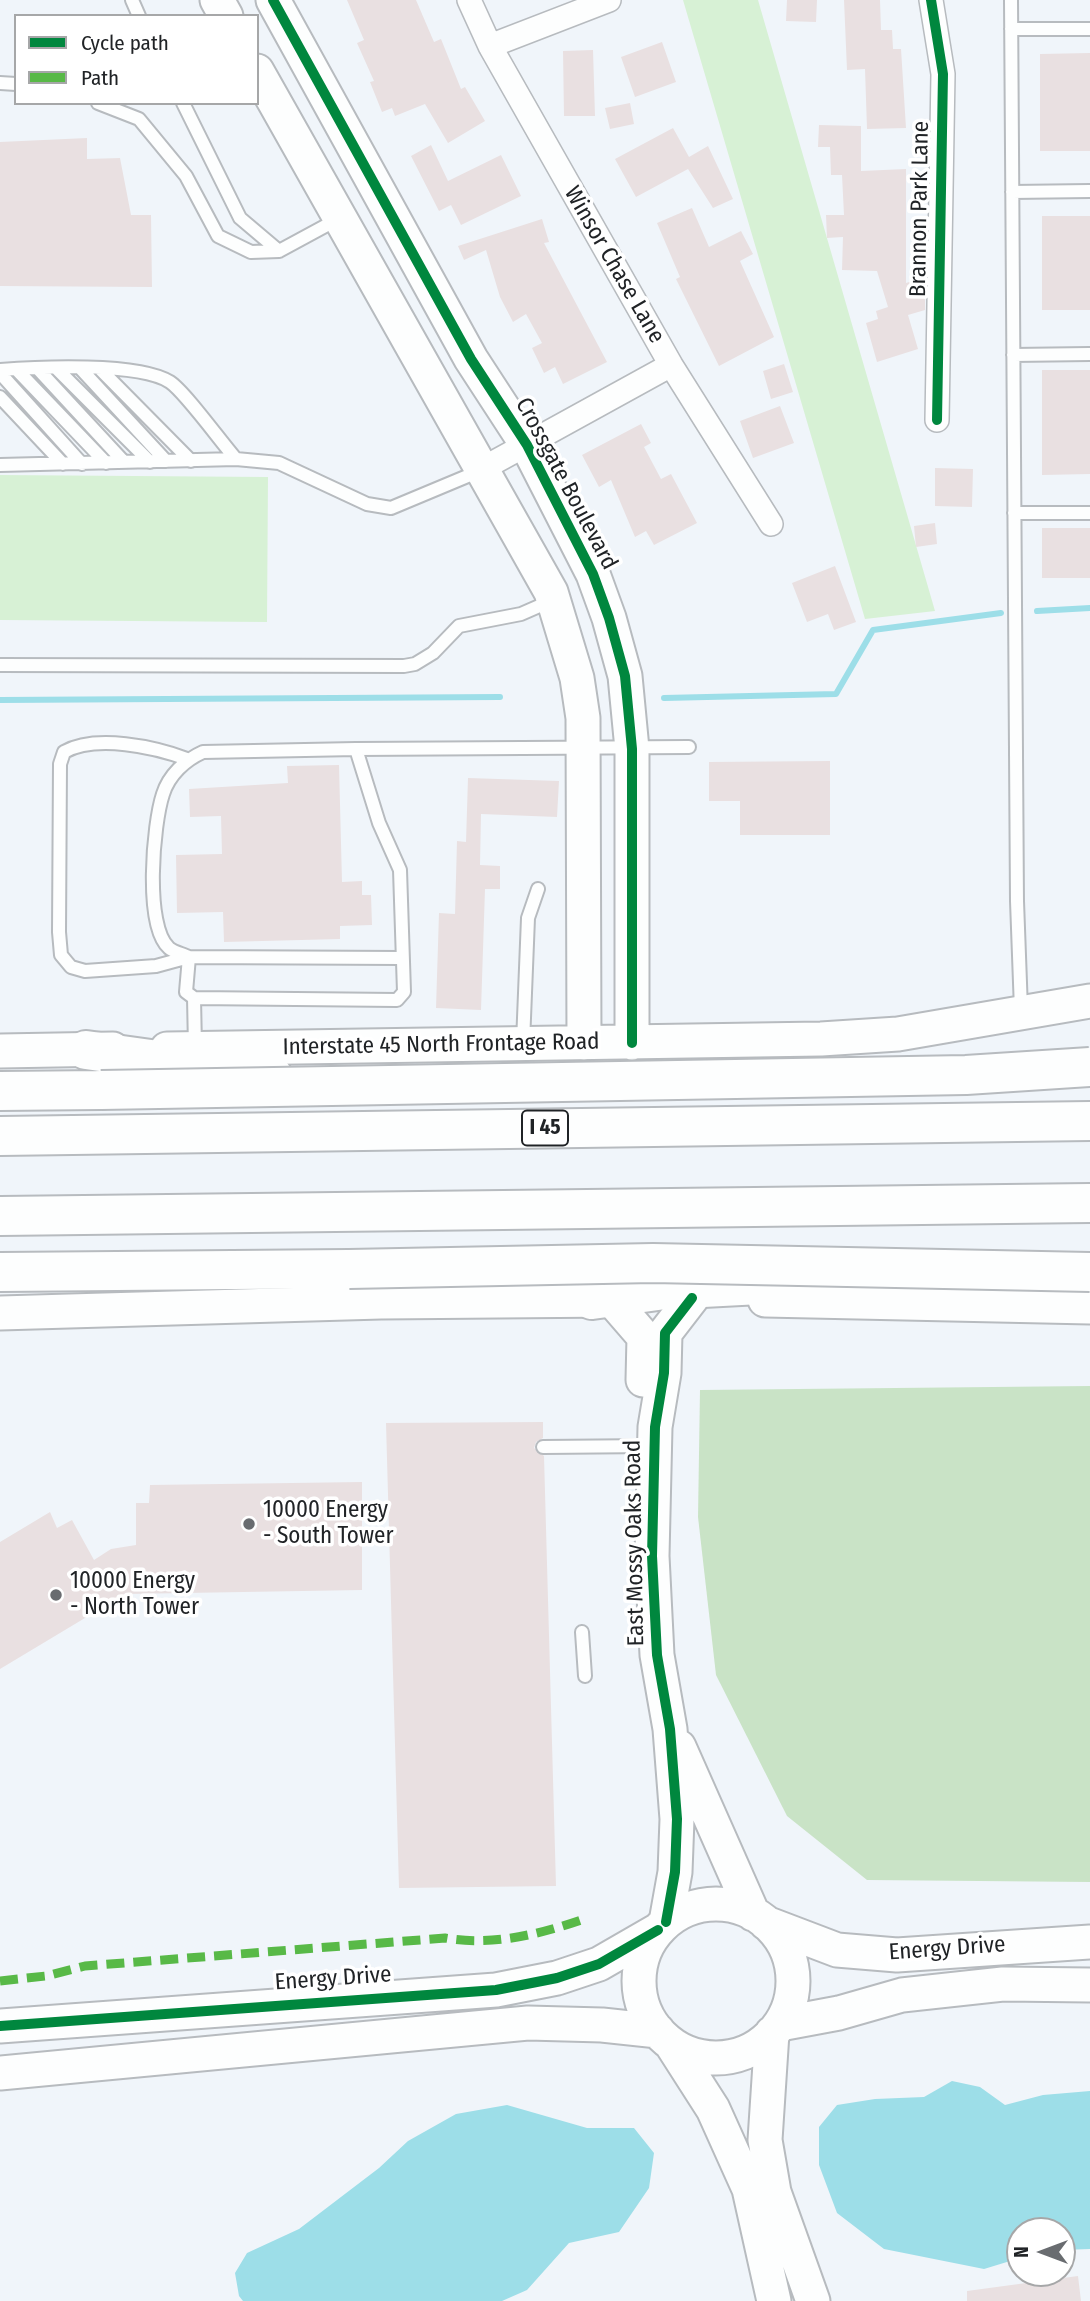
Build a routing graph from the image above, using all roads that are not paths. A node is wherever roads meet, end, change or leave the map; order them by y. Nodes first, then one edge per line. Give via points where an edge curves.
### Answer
1 (273, 0) edge
2 (469, 0) edge
3 (609, 0) edge
4 (931, 0) edge
5 (1011, 0) edge
6 (1011, 29) junction
7 (1090, 29) edge
8 (490, 46) junction
9 (259, 75) edge
10 (103, 105) edge
11 (184, 105) edge
12 (1090, 191) edge
13 (1012, 192) junction
14 (382, 198) junction
15 (340, 217) junction
16 (279, 251) junction
17 (1090, 354) edge
18 (1013, 355) junction
19 (671, 365) junction
20 (38, 369) junction
21 (57, 369) junction
22 (81, 369) junction
23 (100, 369) junction
24 (16, 370) junction
25 (0, 372) edge
26 (0, 397) edge
27 (937, 420) dead end
28 (527, 444) junction
29 (236, 459) junction
30 (166, 461) junction
31 (191, 461) junction
32 (150, 462) junction
33 (106, 463) junction
34 (124, 463) junction
35 (63, 464) junction
36 (82, 464) junction
37 (0, 465) edge
38 (482, 470) junction
39 (1014, 513) junction
40 (1090, 513) edge
41 (771, 524) dead end
42 (553, 600) junction
43 (0, 665) edge
44 (689, 747) dead end
45 (356, 748) junction
46 (583, 748) junction
47 (632, 748) junction
48 (187, 759) junction
49 (538, 889) dead end
50 (189, 957) junction
51 (402, 958) junction
52 (194, 998) junction
53 (1090, 1002) edge
54 (1021, 1014) junction
55 (584, 1043) junction
56 (632, 1043) junction
57 (523, 1044) junction
58 (195, 1048) junction
59 (86, 1050) junction
60 (0, 1051) edge
61 (1090, 1067) edge
62 (1090, 1086) edge
63 (0, 1091) edge
64 (1090, 1121) edge
65 (0, 1136) edge
66 (1090, 1203) edge
67 (0, 1216) edge
68 (1090, 1264) edge
69 (0, 1272) edge
70 (1090, 1272) edge
71 (692, 1298) junction
72 (602, 1300) junction
73 (1090, 1307) edge
74 (0, 1312) edge
75 (655, 1437) junction
76 (544, 1447) dead end
77 (582, 1632) dead end
78 (585, 1676) dead end
79 (670, 1729) junction
80 (760, 1918) junction
81 (662, 1926) junction
82 (1090, 1941) edge
83 (1090, 1985) edge
84 (0, 2026) edge
85 (776, 2028) junction
86 (665, 2038) junction
87 (0, 2073) edge
88 (774, 2301) edge
89 (813, 2301) edge

1 - 14 street, Crossgate Boulevard
2 - 8 street, Winsor Chase Lane
3 - 8 street
4 - 27 street, Brannon Park Lane via 943,74
5 - 6 lane
6 - 7 lane
6 - 13 lane
8 - 19 street, Winsor Chase Lane
9 - 15 street
10 - 16 lane via 139,119 187,176 218,236 251,252
11 - 16 lane via 240,218
12 - 13 lane
13 - 18 lane
14 - 15 street
14 - 28 street, Crossgate Boulevard via 471,359
15 - 16 lane
15 - 38 street
17 - 18 lane
18 - 39 lane
19 - 28 street
19 - 41 street, Winsor Chase Lane
20 - 21 lane
20 - 24 lane
20 - 34 lane
21 - 22 lane
21 - 32 lane
22 - 23 lane
22 - 30 lane
23 - 29 lane via 148,373 170,382
23 - 31 lane
24 - 25 lane
24 - 33 lane
25 - 36 lane
26 - 35 lane
28 - 38 street
28 - 47 street, Crossgate Boulevard via 588,564 609,618 625,676
29 - 31 lane
29 - 38 lane via 279,463 367,504 391,508
30 - 31 lane
30 - 32 lane
32 - 34 lane
33 - 34 lane
33 - 36 lane
35 - 36 lane
35 - 37 lane
38 - 42 street
39 - 40 lane
39 - 54 lane
42 - 43 lane via 521,614 459,626 433,653 404,666
42 - 46 street via 577,678
44 - 47 lane
45 - 46 lane
45 - 48 lane via 203,752
45 - 51 lane via 379,823 400,870
46 - 47 lane
46 - 55 street
47 - 56 street, Crossgate Boulevard
48 - 50 lane via 163,793 153,853 156,924 168,948
48 - 50 lane via 144,746 74,746 64,752 60,764 59,932 61,955 71,967 85,971 145,967
49 - 57 lane via 528,918
50 - 51 lane
50 - 52 lane via 187,992
51 - 52 lane via 404,992 397,1000
52 - 58 lane
53 - 54 street, Interstate 45 North Frontage Road
54 - 56 street, Interstate 45 North Frontage Road via 898,1034
55 - 56 street, Interstate 45 North Frontage Road
55 - 57 street, Interstate 45 North Frontage Road
57 - 58 street, Interstate 45 North Frontage Road
58 - 59 street, Interstate 45 North Frontage Road
59 - 60 street, Interstate 45 North Frontage Road
59 - 62 highway via 294,1079
61 - 63 highway, bridge via 952,1075
64 - 65 highway, I 45
66 - 67 highway
68 - 72 highway via 665,1290
69 - 70 highway, bridge via 653,1263
71 - 72 street
71 - 73 street
71 - 75 street, East Mossy Oaks Road via 665,1333
72 - 74 street
72 - 75 street, East Mossy Oaks Road via 644,1337 642,1376
75 - 76 lane
75 - 79 street, East Mossy Oaks Road via 652,1556 657,1655
77 - 78 lane
79 - 80 street, East Mossy Oaks Road
79 - 81 street, East Mossy Oaks Road via 677,1819 675,1872
80 - 81 street via 728,1905 702,1905 677,1914
80 - 82 street, Energy Drive via 837,1950 897,1955
80 - 85 street via 783,1944 792,1970 790,1998
81 - 84 street, Energy Drive via 599,1964 496,1990
81 - 86 street via 645,1951 639,1975 641,1999
83 - 85 street, Energy Drive via 1003,1984 902,1995
85 - 86 street via 742,2054 718,2058 694,2055
85 - 89 street via 765,2140 774,2192
86 - 87 street via 603,2025 528,2023
86 - 88 street via 713,2109 749,2189

